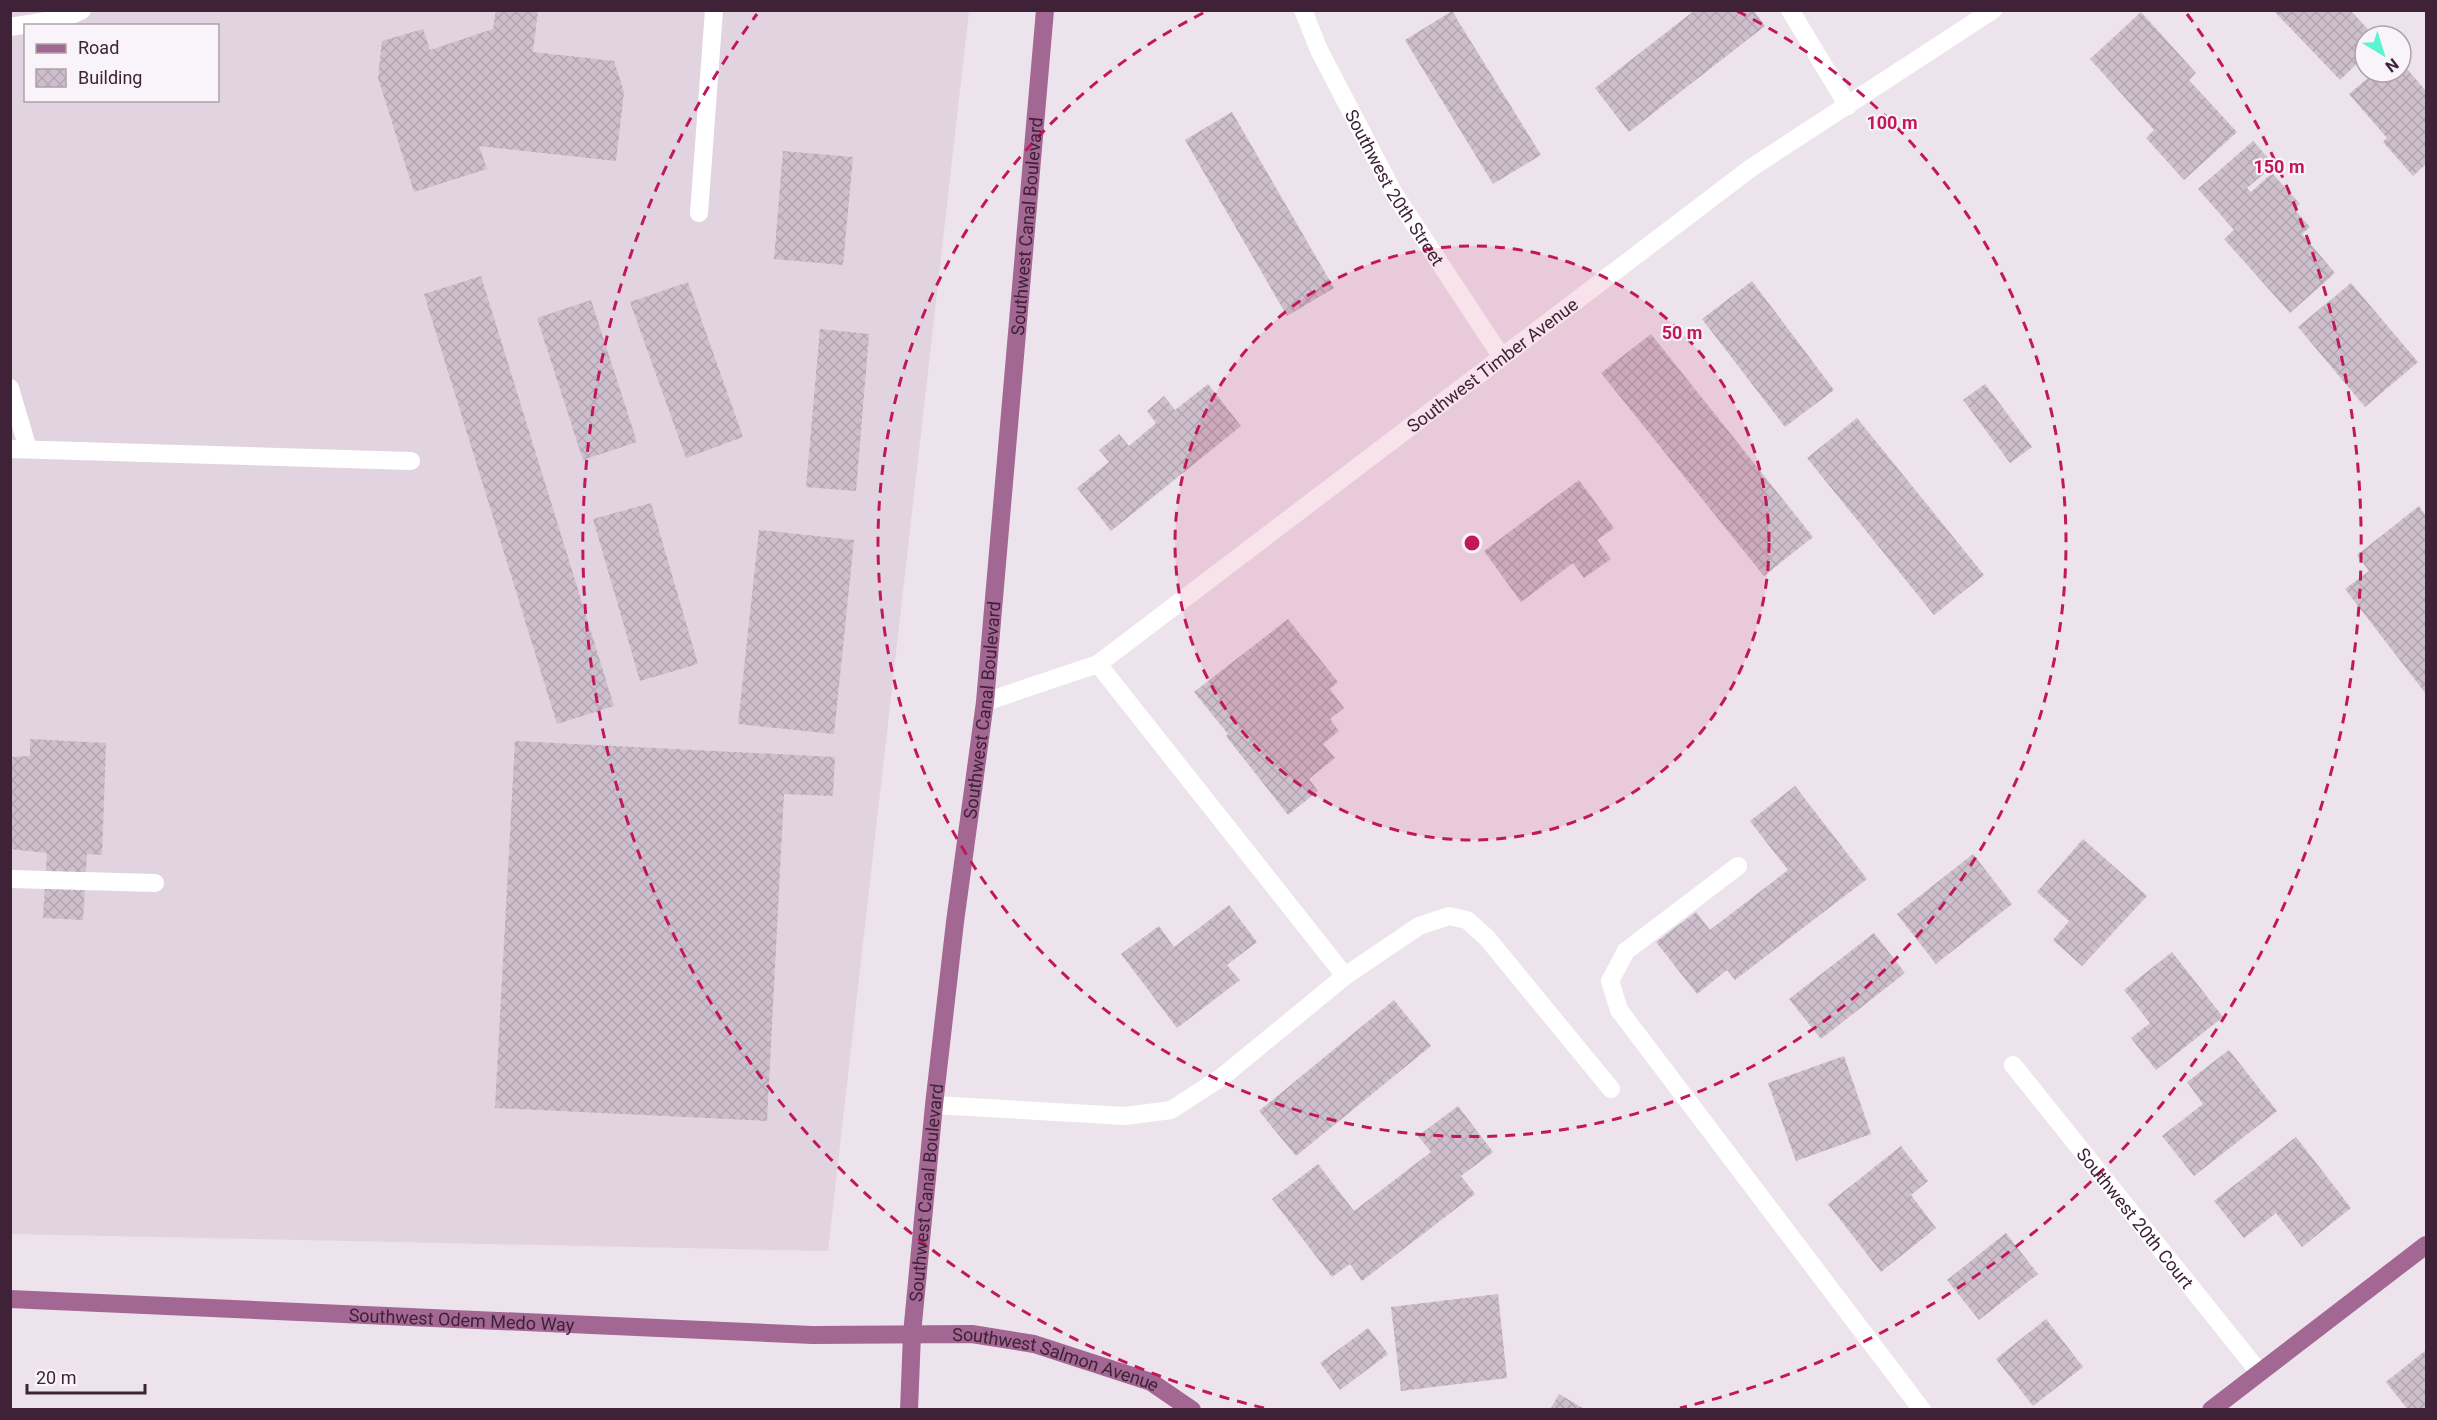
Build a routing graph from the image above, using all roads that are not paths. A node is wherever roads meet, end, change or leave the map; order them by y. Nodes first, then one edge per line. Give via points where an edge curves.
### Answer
1 (82, 10) edge
2 (714, 10) edge
3 (1045, 10) edge
4 (1303, 10) edge
5 (1790, 10) edge
6 (1993, 10) edge
7 (28, 24) edge
8 (1848, 106) junction
9 (699, 213) dead end
10 (1501, 357) junction
11 (10, 388) edge
12 (19, 449) edge
13 (411, 461) dead end
14 (1098, 664) junction
15 (985, 702) junction
16 (1738, 866) dead end
17 (10, 879) edge
18 (155, 883) dead end
19 (1345, 976) junction
20 (2013, 1065) dead end
21 (1611, 1089) dead end
22 (934, 1105) junction
23 (2427, 1245) edge
24 (10, 1299) edge
25 (912, 1334) junction
26 (2259, 1372) junction
27 (909, 1410) edge
28 (1192, 1410) edge
29 (1922, 1410) edge
30 (2211, 1410) edge

1 - 7 street via 65,18
2 - 9 street
3 - 15 main road, Southwest Canal Boulevard
4 - 10 street, Southwest 20th Street via 1319,50 1393,192
5 - 8 street
6 - 8 street, Southwest Timber Avenue
8 - 10 street, Southwest Timber Avenue via 1751,168
10 - 14 street, Southwest Timber Avenue
11 - 12 street
12 - 13 street
14 - 15 street, Southwest Timber Avenue
14 - 19 street
15 - 22 main road, Southwest Canal Boulevard
16 - 29 street via 1626,951 1610,981 1619,1010
17 - 18 street
19 - 21 street via 1419,926 1449,916 1467,920 1487,938
19 - 22 street via 1222,1077 1171,1110 1125,1116
20 - 26 street, Southwest 20th Court
22 - 25 main road, Southwest Canal Boulevard
23 - 26 main road
24 - 25 main road, Southwest Odem Medo Way via 812,1335
25 - 27 main road, Southwest Canal Boulevard
25 - 28 main road, Southwest Salmon Avenue via 972,1334 1034,1344 1151,1382
26 - 30 main road

